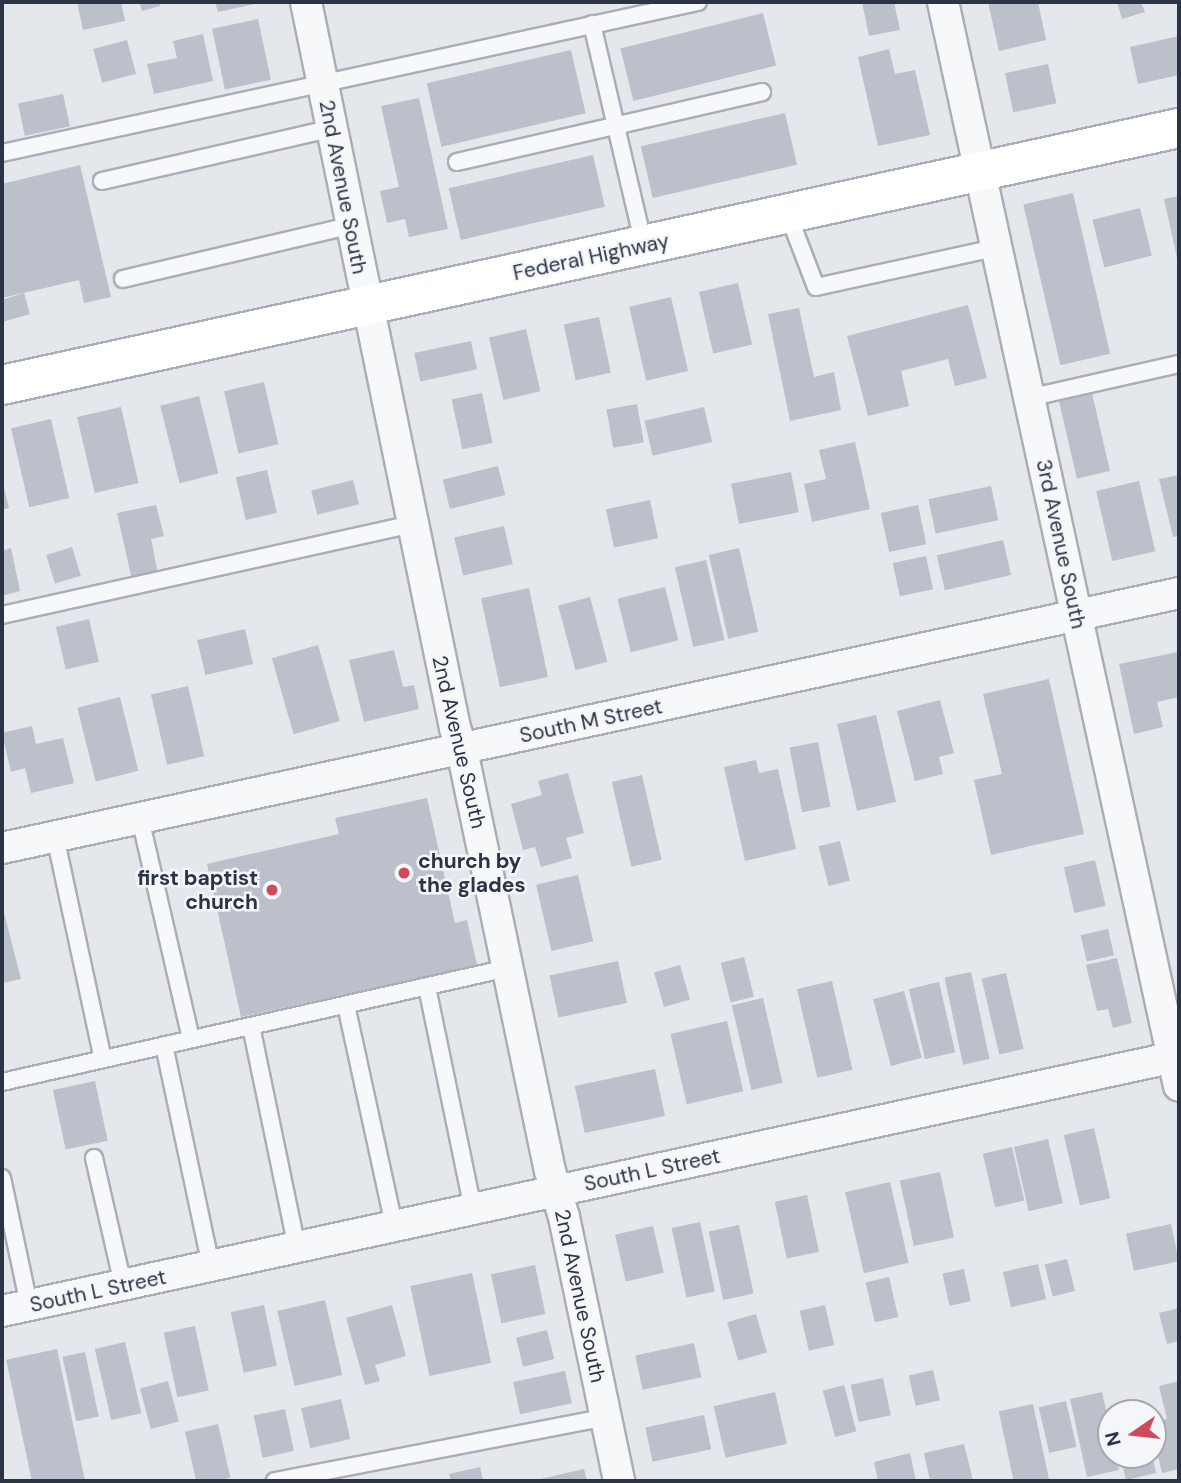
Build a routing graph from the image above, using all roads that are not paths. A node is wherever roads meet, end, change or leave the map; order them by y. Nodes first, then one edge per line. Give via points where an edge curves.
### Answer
1 (306, 2) edge
2 (698, 2) edge
3 (943, 2) edge
4 (592, 24) junction
5 (323, 81) junction
6 (762, 92) dead end
7 (615, 126) junction
8 (333, 128) junction
9 (1179, 128) edge
10 (2, 153) edge
11 (457, 162) dead end
12 (978, 171) junction
13 (102, 181) dead end
14 (788, 214) junction
15 (354, 225) junction
16 (644, 245) junction
17 (995, 248) junction
18 (122, 279) dead end
19 (366, 306) junction
20 (1179, 364) edge
21 (2, 385) edge
22 (1028, 398) junction
23 (412, 524) junction
24 (1179, 593) edge
25 (2, 615) edge
26 (1077, 615) junction
27 (462, 750) junction
28 (140, 818) junction
29 (55, 836) junction
30 (2, 848) edge
31 (508, 968) junction
32 (427, 987) junction
33 (346, 1005) junction
34 (251, 1026) junction
35 (191, 1039) junction
36 (164, 1045) junction
37 (103, 1059) junction
38 (1177, 1067) edge
39 (2, 1082) edge
40 (94, 1157) dead end
41 (2, 1178) edge
42 (558, 1191) junction
43 (473, 1209) junction
44 (394, 1226) junction
45 (297, 1248) junction
46 (211, 1266) junction
47 (123, 1285) junction
48 (15, 1308) edge
49 (606, 1417) junction
50 (275, 1481) edge
51 (619, 1481) edge

1 - 5 street, 2nd Avenue South
2 - 4 lane
3 - 12 street, 3rd Avenue South
4 - 5 lane
4 - 7 lane
5 - 8 street, 2nd Avenue South
5 - 10 lane
6 - 7 lane
7 - 11 lane
7 - 16 lane
8 - 13 lane
8 - 15 street, 2nd Avenue South
9 - 12 main road, Federal Highway
12 - 14 main road, Federal Highway
12 - 17 street, 3rd Avenue South
14 - 16 main road, Federal Highway
14 - 17 lane via 817,286
15 - 18 lane
15 - 19 street, 2nd Avenue South
16 - 19 main road, Federal Highway
17 - 22 street, 3rd Avenue South
19 - 21 main road, Federal Highway
19 - 23 street, 2nd Avenue South
20 - 22 lane
22 - 26 street, 3rd Avenue South
23 - 25 lane
23 - 27 street, 2nd Avenue South
24 - 26 street, South M Street
26 - 27 street, South M Street
26 - 38 street, 3rd Avenue South
27 - 28 street, South M Street
27 - 31 street, 2nd Avenue South
28 - 29 street, South M Street
28 - 35 lane
29 - 30 street, South M Street
29 - 37 lane
31 - 32 lane
31 - 42 street, 2nd Avenue South
32 - 33 lane
32 - 43 lane
33 - 34 lane
33 - 44 lane
34 - 35 lane
34 - 45 lane
35 - 36 lane
36 - 37 lane
36 - 46 lane
37 - 39 lane
38 - 42 street, South L Street
40 - 47 lane
41 - 48 lane
42 - 43 street, South L Street
42 - 49 street, 2nd Avenue South
43 - 44 street, South L Street
44 - 45 street, South L Street
45 - 46 street, South L Street
46 - 47 street, South L Street
47 - 48 street, South L Street
49 - 50 lane
49 - 51 street, 2nd Avenue South

